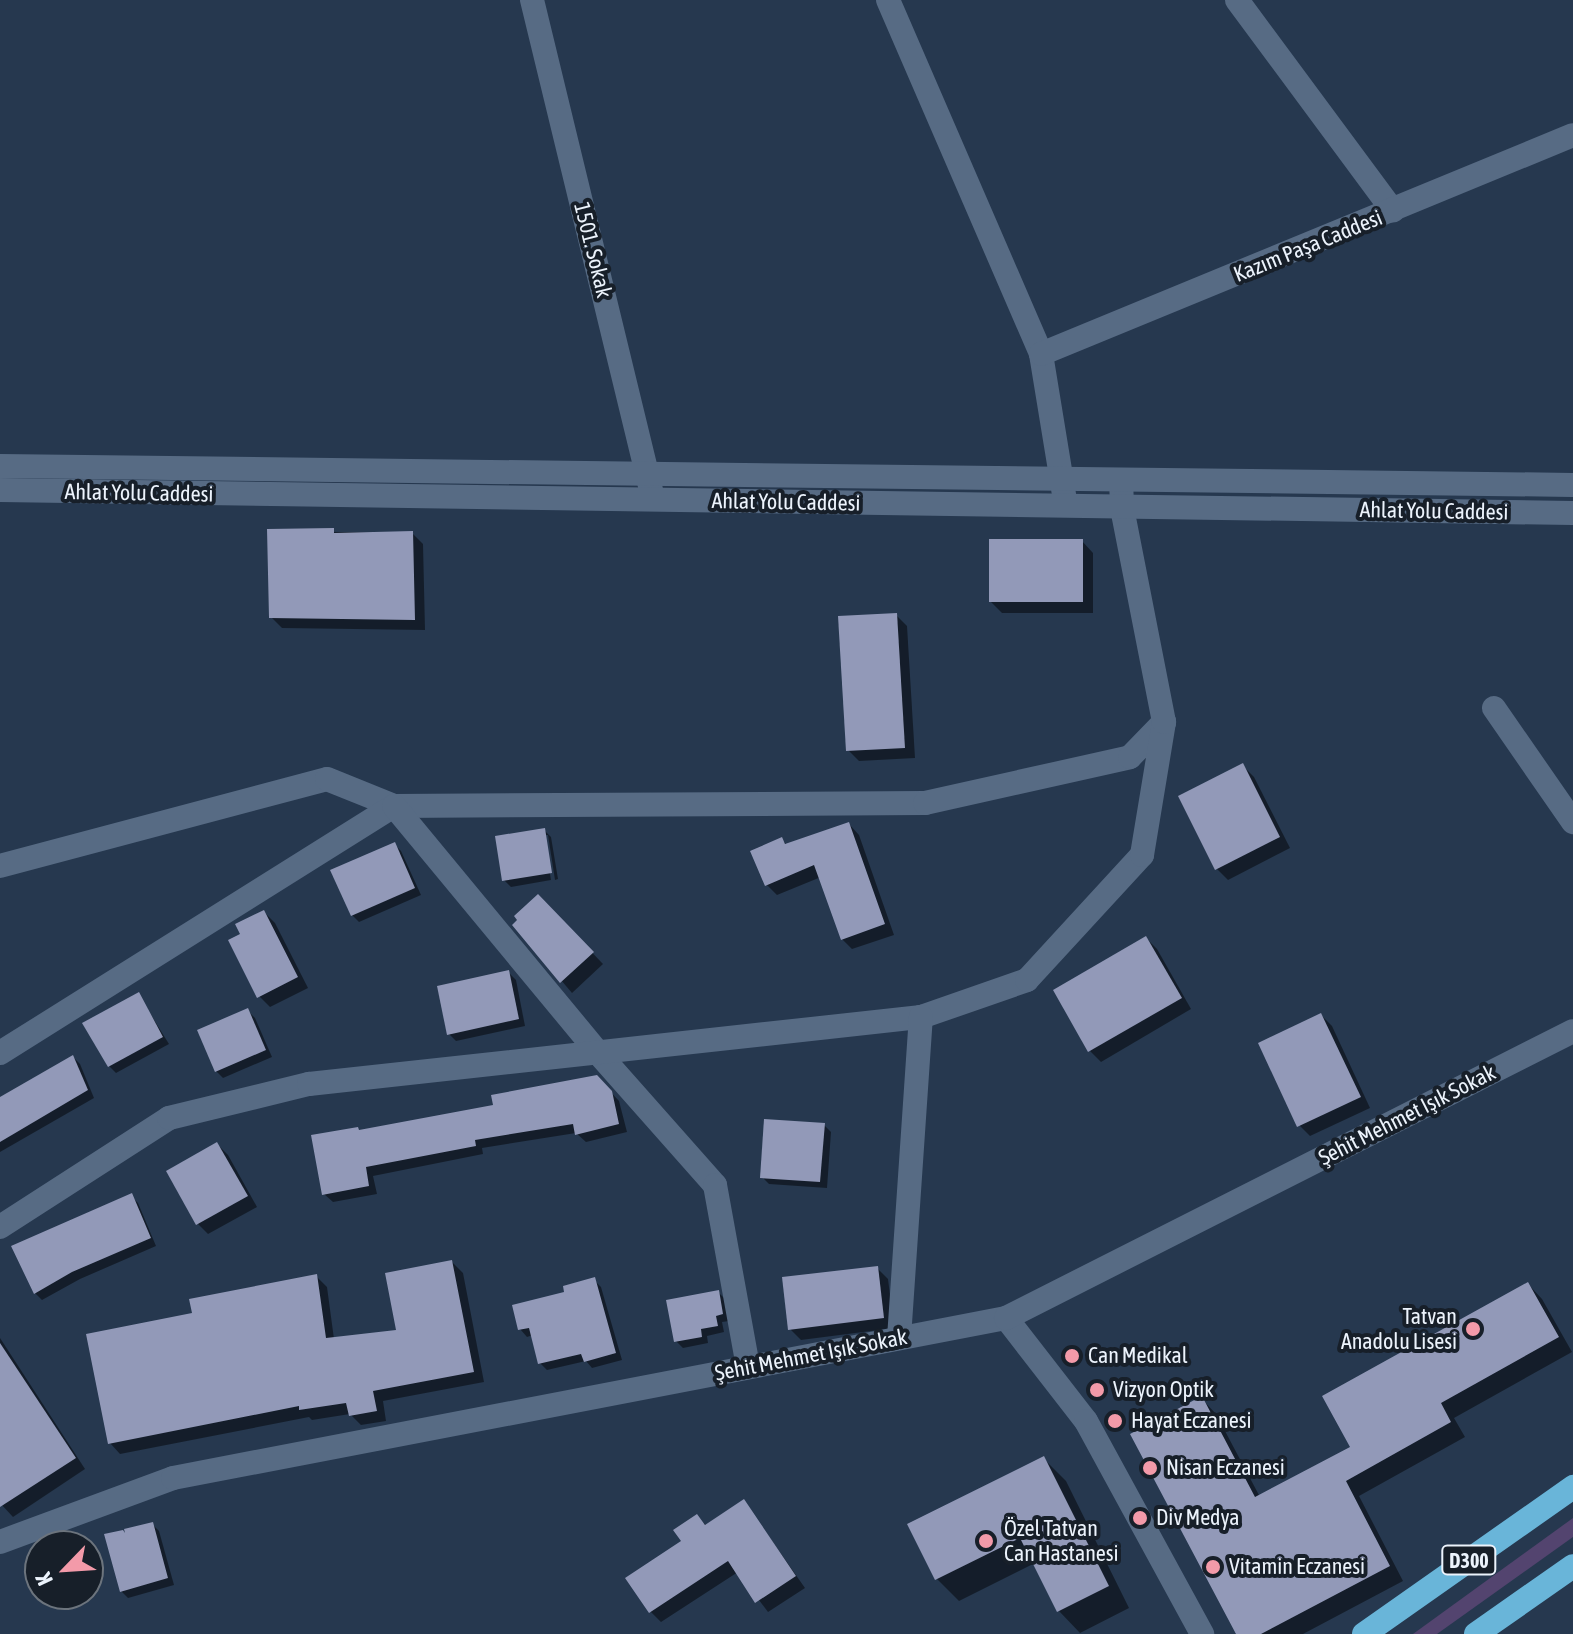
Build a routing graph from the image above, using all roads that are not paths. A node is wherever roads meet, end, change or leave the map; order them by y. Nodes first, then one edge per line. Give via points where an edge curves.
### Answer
1 (532, 0) edge
2 (888, 0) edge
3 (1237, 0) edge
4 (1573, 135) edge
5 (1393, 211) junction
6 (1041, 354) junction
7 (0, 466) edge
8 (1064, 479) junction
9 (1121, 480) junction
10 (170, 481) junction
11 (1573, 485) edge
12 (650, 488) junction
13 (0, 490) edge
14 (1065, 507) junction
15 (1122, 507) junction
16 (1573, 513) edge
17 (1494, 708) dead end
18 (1164, 722) junction
19 (394, 806) junction
20 (1573, 822) edge
21 (0, 866) edge
22 (921, 1017) junction
23 (1573, 1031) edge
24 (0, 1053) edge
25 (599, 1054) junction
26 (0, 1227) edge
27 (1006, 1318) junction
28 (899, 1338) junction
29 (748, 1367) junction
30 (1573, 1487) edge
31 (0, 1542) edge
32 (1573, 1566) edge
33 (1202, 1634) edge
34 (1364, 1634) edge
35 (1476, 1634) edge

1 - 12 street, 1501. Sokak
2 - 6 street
3 - 5 street
4 - 5 street, Kazım Paşa Caddesi
5 - 6 street, Kazım Paşa Caddesi
6 - 8 street
7 - 10 street, Ahlat Yolu Caddesi
8 - 9 street, Ahlat Yolu Caddesi
8 - 12 street, Ahlat Yolu Caddesi
8 - 14 street
9 - 11 street, Ahlat Yolu Caddesi
9 - 15 street
10 - 12 street, Ahlat Yolu Caddesi
10 - 13 street, Ahlat Yolu Caddesi
12 - 14 street, Ahlat Yolu Caddesi
14 - 15 street, Ahlat Yolu Caddesi
15 - 16 street, Ahlat Yolu Caddesi
15 - 18 street
17 - 20 street
18 - 19 street via 1130,757 925,803
18 - 22 street via 1142,855 1027,980
19 - 21 street via 327,779
19 - 24 street
19 - 25 street
22 - 25 street
22 - 28 street
23 - 27 street, Şehit Mehmet Işık Sokak
25 - 26 street via 309,1084 169,1118
25 - 29 street via 715,1185
27 - 28 street, Şehit Mehmet Işık Sokak
27 - 33 street via 1086,1421
28 - 29 street, Şehit Mehmet Işık Sokak
29 - 31 street, Şehit Mehmet Işık Sokak via 173,1478
30 - 34 highway, D300
32 - 35 highway

